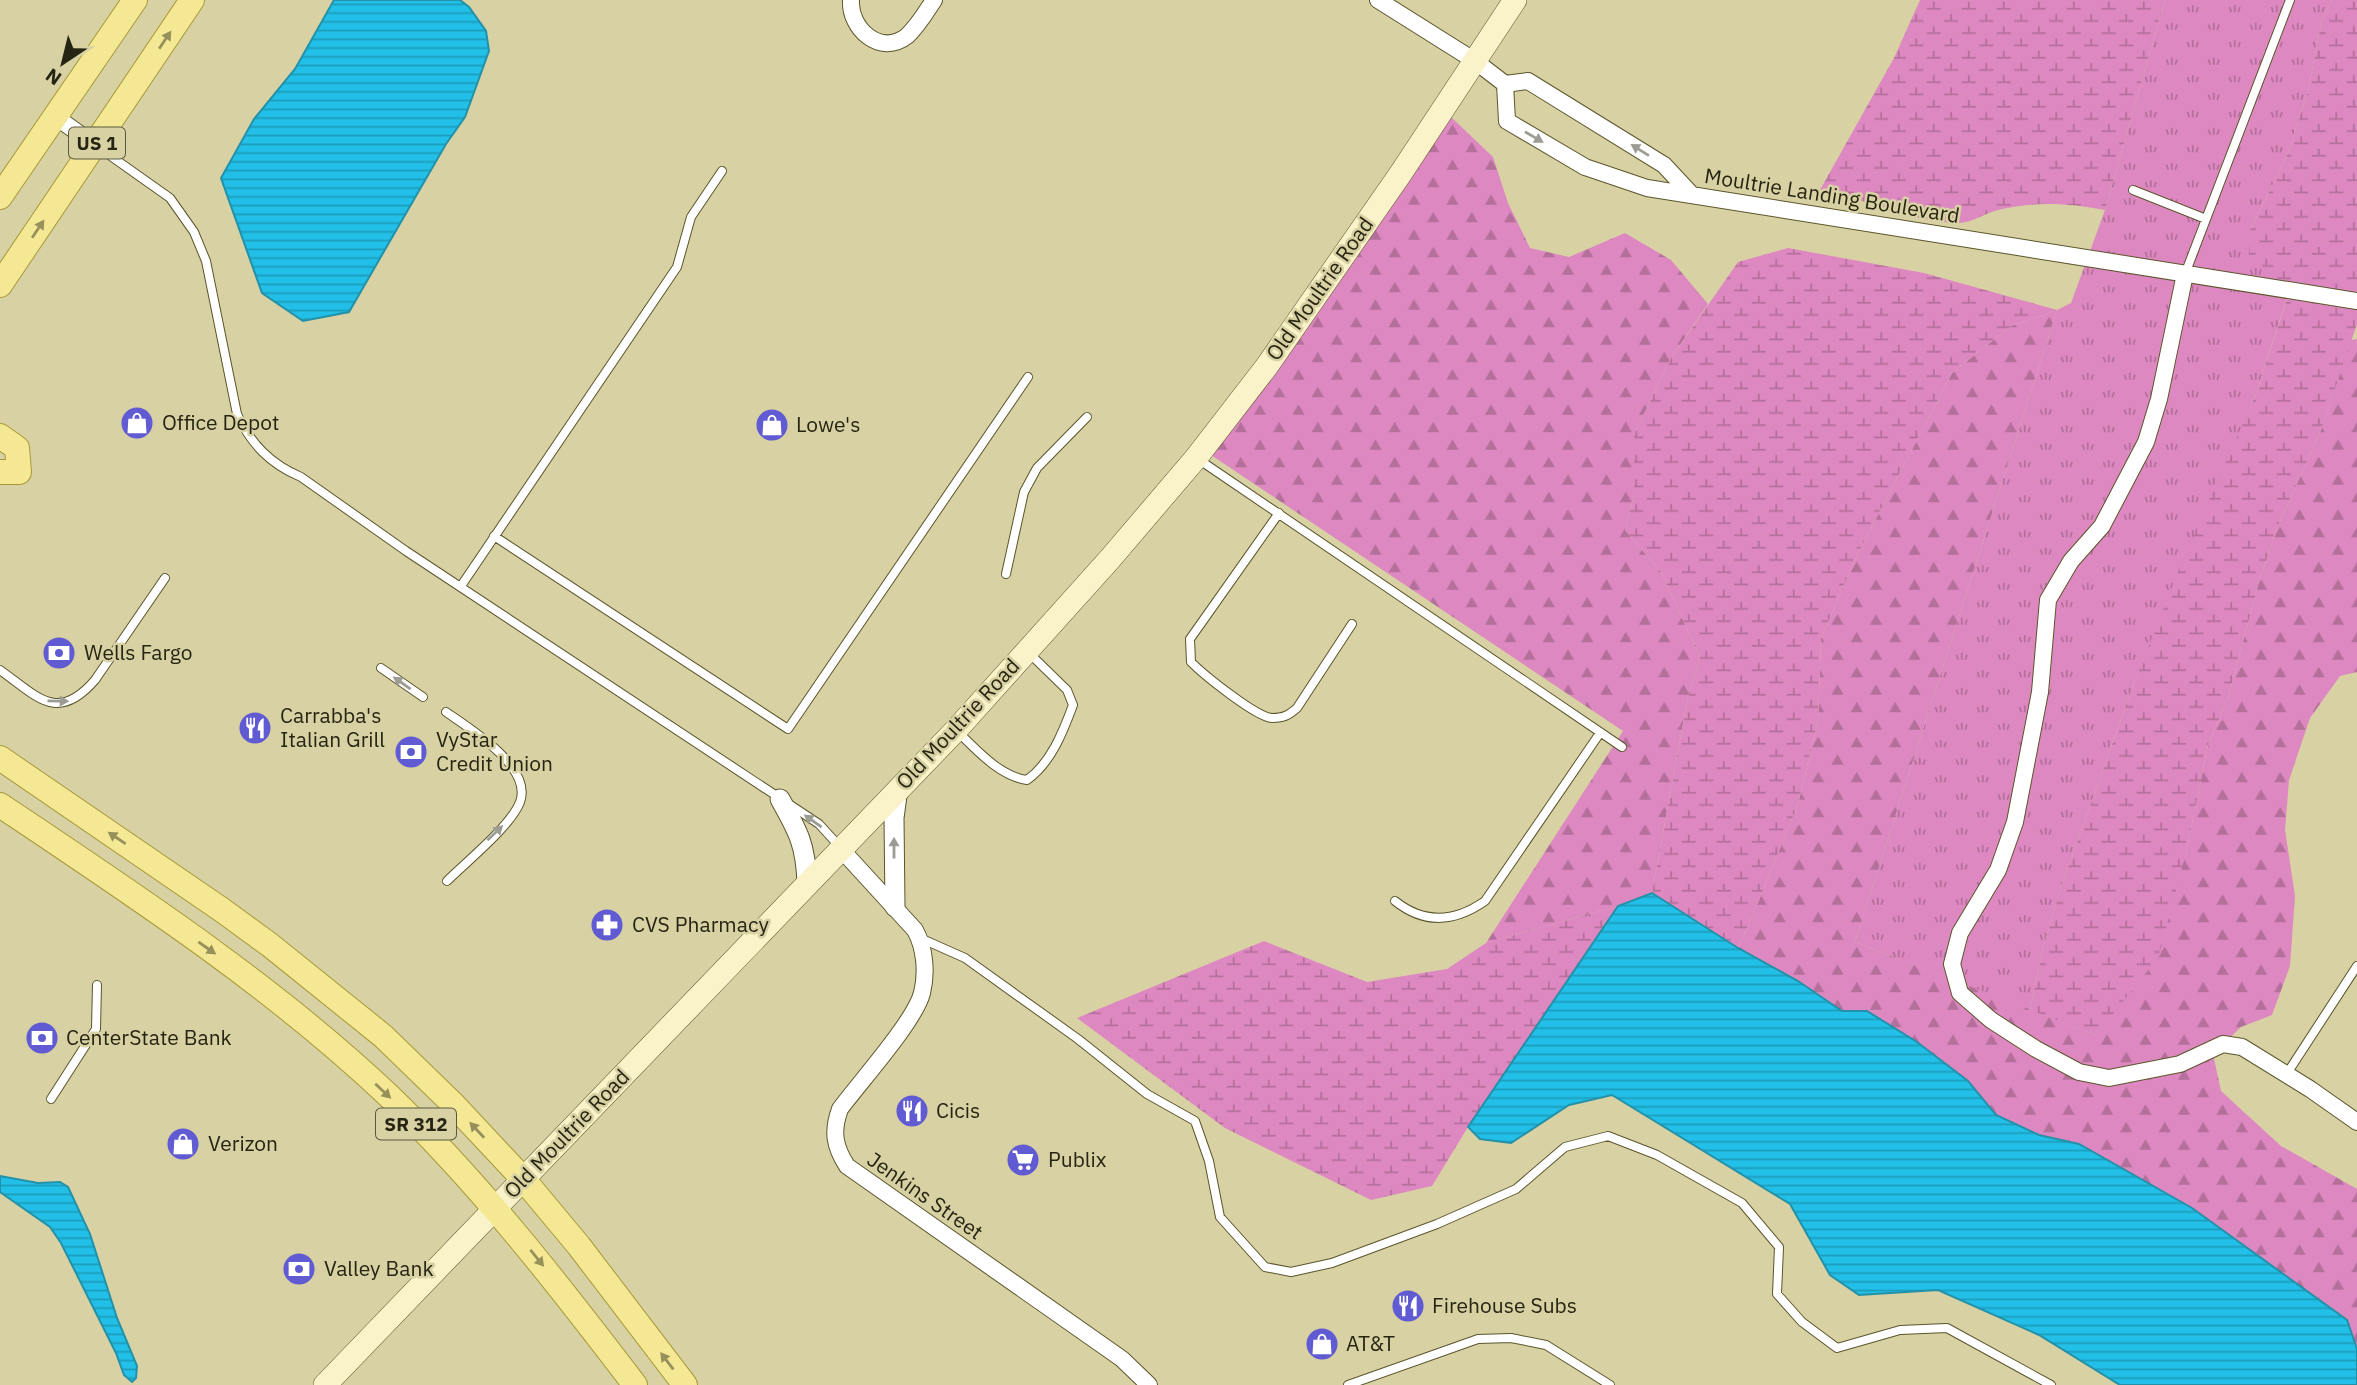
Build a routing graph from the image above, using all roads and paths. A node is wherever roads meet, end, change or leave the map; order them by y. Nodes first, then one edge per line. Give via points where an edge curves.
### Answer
1 (135, 0) edge
2 (192, 0) edge
3 (851, 0) edge
4 (934, 0) edge
5 (1378, 0) edge
6 (1516, 0) edge
7 (2290, 0) edge
8 (1475, 61) junction
9 (1505, 84) junction
10 (56, 117) junction
11 (95, 145) junction
12 (722, 172) dead end
13 (2133, 190) dead end
14 (1691, 194) junction
15 (0, 197) edge
16 (2206, 219) junction
17 (2185, 274) junction
18 (0, 285) edge
19 (2357, 301) edge
20 (1028, 377) dead end
21 (1087, 417) dead end
22 (0, 436) edge
23 (1196, 457) junction
24 (0, 472) edge
25 (1279, 513) junction
26 (495, 536) junction
27 (1006, 574) dead end
28 (165, 578) dead end
29 (461, 586) junction
30 (1352, 624) dead end
31 (1027, 651) junction
32 (381, 668) dead end
33 (0, 670) edge
34 (423, 697) dead end
35 (446, 712) dead end
36 (956, 730) junction
37 (1600, 733) junction
38 (1622, 747) dead end
39 (0, 758) edge
40 (898, 788) junction
41 (780, 799) junction
42 (0, 806) edge
43 (841, 848) junction
44 (174, 876) junction
45 (447, 881) dead end
46 (807, 884) junction
47 (1395, 901) dead end
48 (895, 907) junction
49 (151, 909) junction
50 (920, 938) junction
51 (2357, 966) edge
52 (97, 985) dead end
53 (2286, 1075) junction
54 (51, 1099) dead end
55 (2357, 1122) edge
56 (524, 1180) junction
57 (496, 1208) junction
58 (325, 1385) edge
59 (635, 1385) edge
60 (685, 1385) edge
61 (1149, 1385) edge
62 (1348, 1385) edge
63 (1611, 1385) edge
64 (2051, 1385) edge

1 - 10 main road, US 1
11 -> 2 main road, US 1
3 - 4 street via 851,13 862,32 884,43 905,37
5 - 8 street
6 - 8 main road, Old Moultrie Road
7 - 16 lane
8 - 9 street
8 - 23 main road, Old Moultrie Road via 1267,366
14 -> 9 street, Moultrie Landing Boulevard via 1664,165 1528,81
9 -> 14 street via 1507,121 1585,167 1647,188
10 - 11 street
10 - 15 main road, US 1
18 -> 11 main road, US 1
11 - 29 lane via 170,198 194,232 206,261 237,414 256,446 276,465
12 - 26 lane via 691,217 677,267
13 - 16 lane
14 - 17 street, Moultrie Landing Boulevard
16 - 17 lane
17 - 19 street, Moultrie Landing Boulevard
17 - 53 street via 2146,442 2102,526 2071,561 2048,600 2040,692 2015,822 1998,870 1960,933 1952,964 1961,993 1991,1020 2079,1072 2109,1079 2180,1064 2223,1044 2242,1047
20 - 26 lane via 788,729
21 - 27 lane via 1037,468 1024,492
22 - 24 main road via 17,448 19,472
23 - 25 lane
23 - 31 main road, Old Moultrie Road
25 - 30 lane via 1190,639 1191,662 1254,710 1269,718 1286,717 1297,708
25 - 37 lane
26 - 29 lane
33 -> 28 lane via 44,701 60,705 73,701 94,680
29 - 41 lane
31 - 36 main road, Old Moultrie Road
31 - 36 lane via 1067,690 1073,705 1039,772 1027,780 1016,778 989,762
34 -> 32 lane
45 -> 35 lane via 504,825 520,802 522,787 511,766 489,742
36 - 40 main road, Old Moultrie Road
37 - 38 lane
37 - 47 lane via 1485,901 1459,915 1440,918 1420,916
44 -> 39 main road, SR 312
40 - 43 main road, Old Moultrie Road
48 -> 40 street
43 -> 41 lane via 819,824
41 - 46 street via 804,845
42 - 49 main road, SR 312
43 - 46 main road, Old Moultrie Road
43 - 48 street
44 - 49 main road
56 -> 44 main road, SR 312 via 383,1036 270,945
46 - 56 main road, Old Moultrie Road
48 - 50 street
49 -> 57 main road, SR 312 via 337,1050
50 - 61 street, Jenkins Street via 921,996 840,1109 834,1125 838,1153 847,1166 1122,1359
50 - 64 lane via 965,958 1147,1094 1195,1121 1220,1217 1265,1267 1291,1272 1332,1263 1437,1224 1517,1189 1565,1147 1608,1136 1657,1155 1742,1203 1779,1247 1777,1294 1802,1322 1837,1348 1900,1330 1947,1328
51 - 53 lane
52 - 54 lane via 96,1029
53 - 55 street
56 - 57 main road, Old Moultrie Road
60 -> 56 main road, SR 312
57 - 58 main road, Old Moultrie Road
57 -> 59 main road, SR 312
62 - 63 lane via 1478,1339 1511,1338 1546,1345

